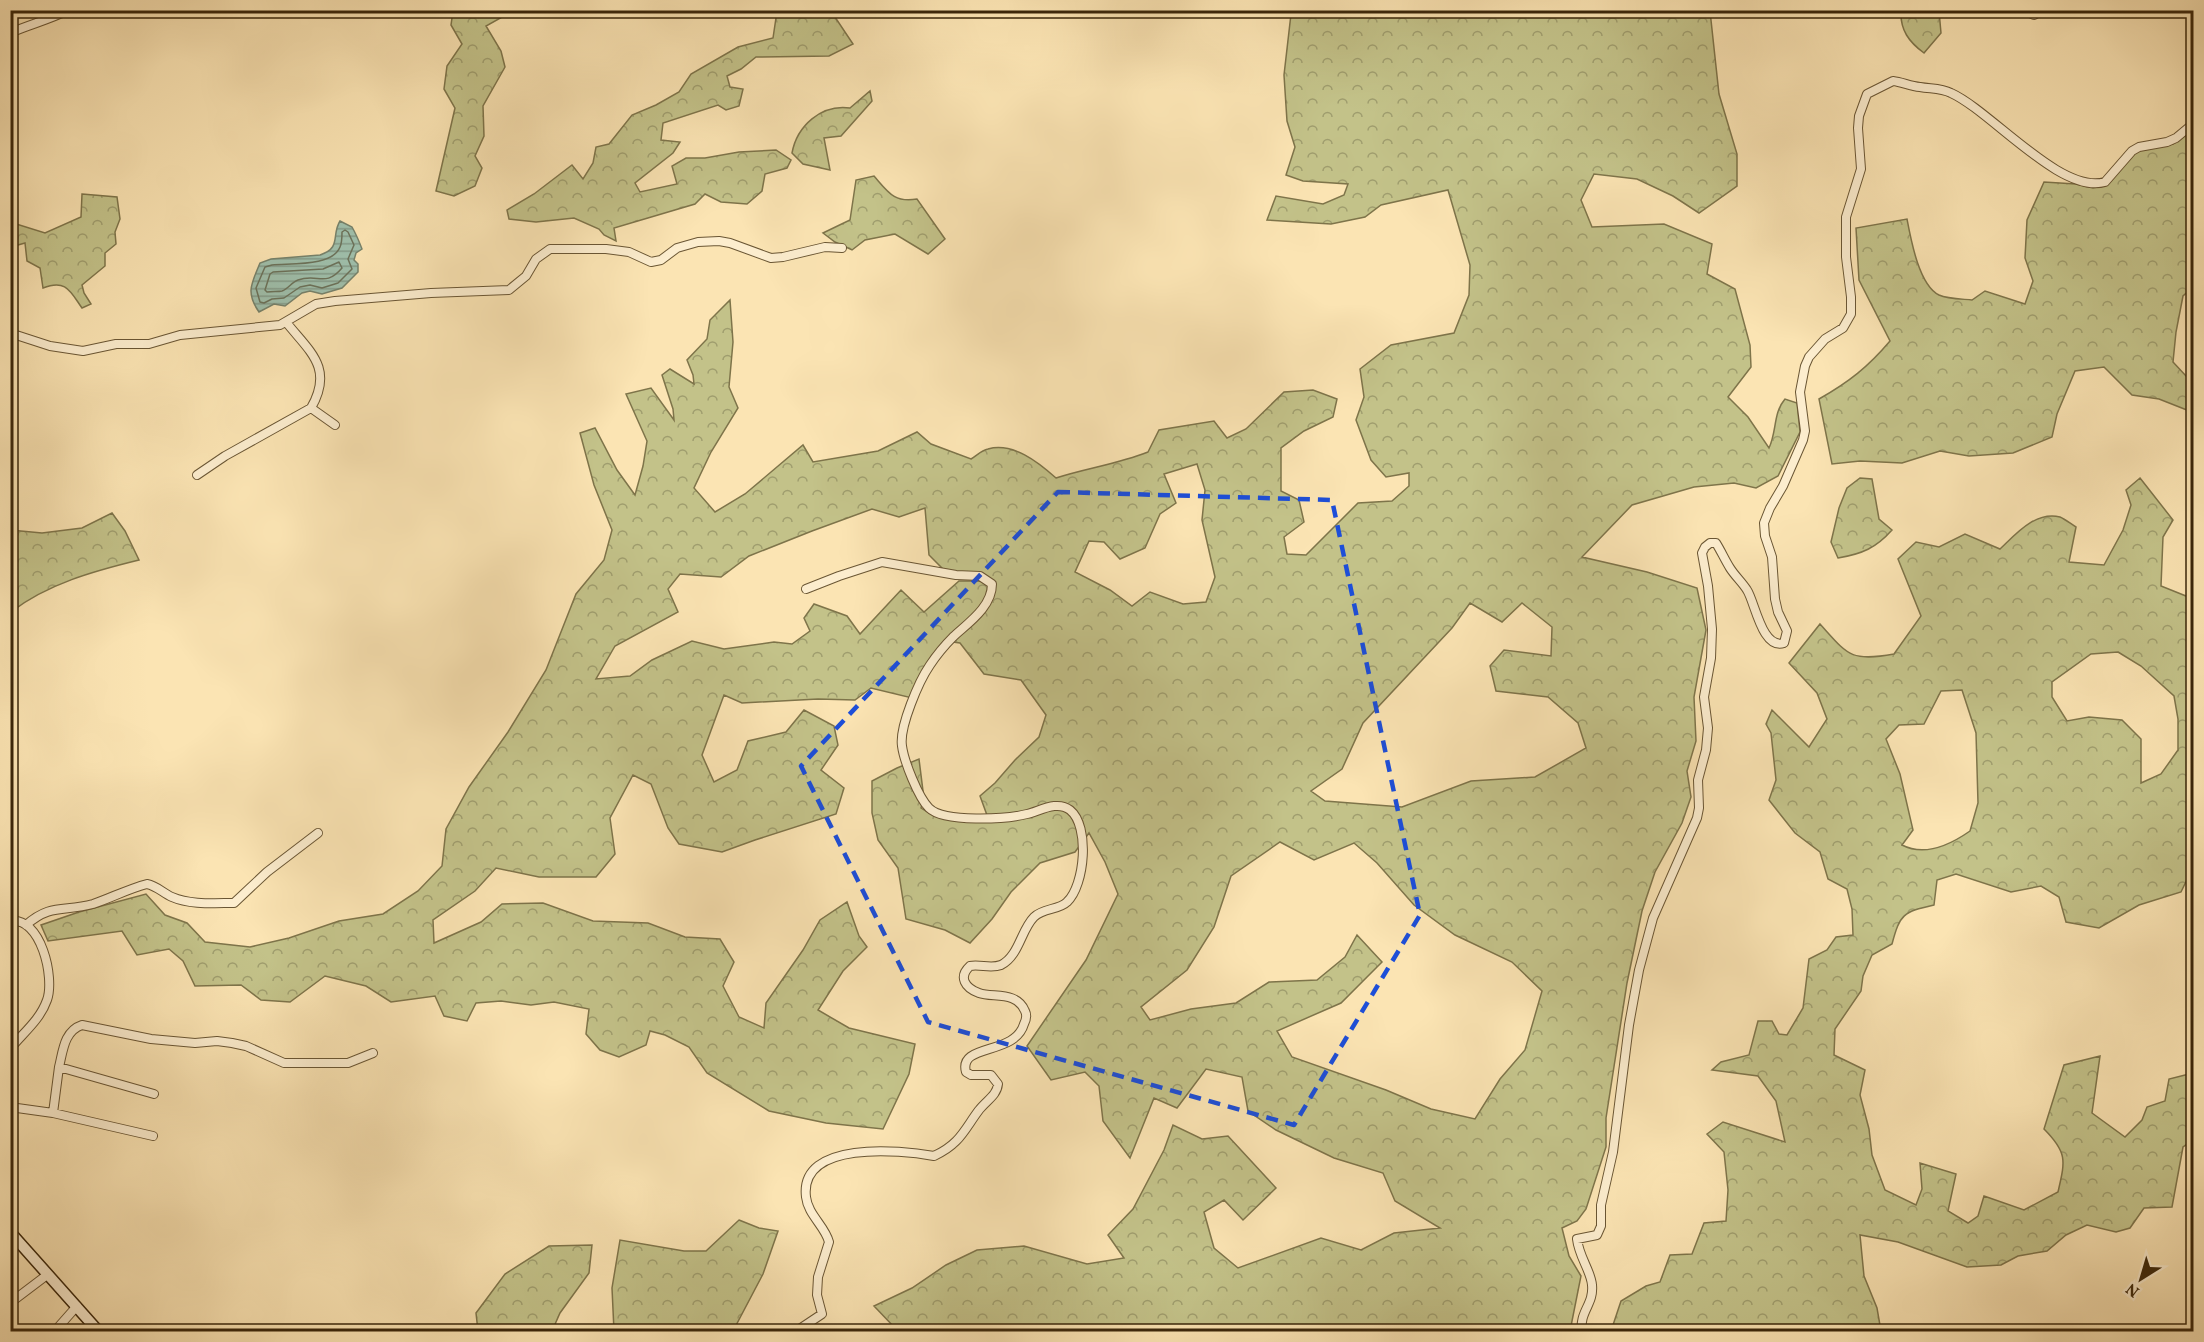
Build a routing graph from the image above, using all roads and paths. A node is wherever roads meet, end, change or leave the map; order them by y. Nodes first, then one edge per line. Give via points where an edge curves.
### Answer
1 (68, 10) edge
2 (2024, 10) edge
3 (2042, 10) edge
4 (10, 33) edge
5 (2193, 123) edge
6 (842, 248) dead end
7 (286, 322) junction
8 (10, 333) edge
9 (311, 408) junction
10 (335, 425) dead end
11 (197, 475) dead end
12 (806, 589) dead end
13 (318, 833) dead end
14 (10, 921) edge
15 (26, 925) junction
16 (10, 1049) edge
17 (374, 1053) dead end
18 (59, 1067) junction
19 (154, 1094) dead end
20 (10, 1107) edge
21 (53, 1113) junction
22 (153, 1136) dead end
23 (10, 1233) edge
24 (47, 1275) junction
25 (10, 1303) edge
26 (77, 1306) junction
27 (10, 1318) edge
28 (15, 1332) edge
29 (54, 1332) edge
30 (99, 1332) edge
31 (799, 1332) edge
32 (1582, 1332) edge

1 - 4 street
2 - 3 street via 2034,15
5 - 32 street via 2167,142 2139,147 2104,182 2092,183 2047,164 1952,93 1893,81 1867,94 1858,128 1861,169 1846,217 1851,314 1843,328 1825,339 1805,366 1800,392 1803,440 1764,523 1772,557 1775,599 1787,631 1784,643 1773,643 1767,635 1747,589 1716,543 1710,543 1702,553 1712,629 1704,697 1708,728 1698,780 1699,808 1653,918 1639,970 1613,1152 1600,1205 1601,1226 1597,1235 1577,1239 1592,1283 1592,1294 1580,1320
6 - 7 street via 825,247 771,258 730,243 698,242 651,262 629,252 606,249 550,249 536,259 526,276 510,290 335,301 316,304
7 - 8 street via 83,351 50,346
7 - 9 street via 317,361 322,377
9 - 10 street
9 - 11 street
12 - 31 street via 882,562 980,576 993,584 985,605 929,665 901,734 902,748 919,795 934,812 964,818 1005,817 1058,805 1067,807 1080,821 1083,836 1078,887 1065,904 1035,916 1008,960 999,966 970,966 964,971 965,984 971,989 1008,997 1025,1010 1026,1019 1023,1030 1014,1039 967,1058 966,1072 971,1076 991,1075 998,1084 997,1092 979,1110 966,1132 934,1156 905,1151 840,1154 824,1161 811,1174 805,1194 807,1204 829,1242 818,1276 817,1296 822,1314
13 - 15 street via 234,903 192,902 147,884 73,909 50,909
14 - 15 street
15 - 16 street via 46,958 48,998 36,1021
17 - 18 street via 348,1063 284,1063 232,1043 151,1039 82,1025 69,1034
18 - 19 street
18 - 21 street
20 - 21 street
21 - 22 street
23 - 24 street
24 - 25 street
24 - 26 street
26 - 29 street
26 - 30 street
27 - 28 street

